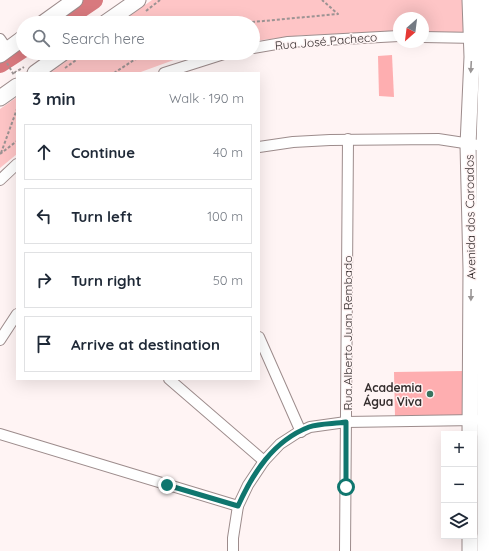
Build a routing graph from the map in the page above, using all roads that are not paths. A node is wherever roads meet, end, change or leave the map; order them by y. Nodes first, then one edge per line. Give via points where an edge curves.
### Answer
1 (75, 0) edge
2 (138, 0) edge
3 (470, 0) edge
4 (482, 0) edge
5 (53, 16) edge
6 (116, 16) edge
7 (393, 36) edge
8 (429, 37) edge
9 (478, 38) junction
10 (16, 42) edge
11 (260, 47) edge
12 (2, 49) edge
13 (49, 60) edge
14 (202, 60) edge
15 (31, 69) edge
16 (167, 72) edge
17 (13, 79) edge
18 (487, 92) edge
19 (0, 98) edge
20 (348, 140) junction
21 (468, 144) junction
22 (484, 146) junction
23 (260, 147) edge
24 (16, 165) edge
25 (0, 180) edge
26 (487, 208) edge
27 (16, 316) edge
28 (487, 320) edge
29 (260, 339) edge
30 (0, 340) edge
31 (170, 380) edge
32 (481, 391) edge
33 (346, 422) junction
34 (475, 425) edge
35 (301, 432) junction
36 (0, 434) edge
37 (264, 461) junction
38 (487, 494) edge
39 (238, 506) junction
40 (470, 539) edge
41 (232, 551) edge
42 (345, 551) edge
43 (470, 551) edge
44 (484, 551) edge

1 - 5 street
2 - 6 street
3 - 9 street, Avenida dos Coroados
4 - 9 street, Avenida dos Coroados
7 - 11 street, Rua José Pacheco via 288,42
8 - 9 street
9 - 18 street, Avenida dos Coroados
9 -> 21 street, Avenida dos Coroados via 472,57
10 - 12 street
13 - 15 street
14 - 16 street
17 - 19 street
18 - 22 street, Avenida dos Coroados
20 - 21 street via 438,139
20 - 23 street via 294,142
20 - 33 street, Rua Alberto Juan Rembado
21 - 22 street
21 -> 32 street, Avenida dos Coroados via 472,269
22 - 26 street, Avenida dos Coroados
24 - 25 street
26 - 28 street, Avenida dos Coroados
27 - 30 street
28 - 32 street, Avenida dos Coroados
29 - 35 street
31 - 37 street
32 - 34 street, Avenida dos Coroados
33 - 34 street
33 - 35 street via 310,427
33 - 42 street, Rua Alberto Juan Rembado
34 - 38 street, Avenida dos Coroados
35 - 37 street via 280,444
36 - 39 street
37 - 39 street
38 - 44 street, Avenida dos Coroados
39 - 41 street
40 - 43 street

